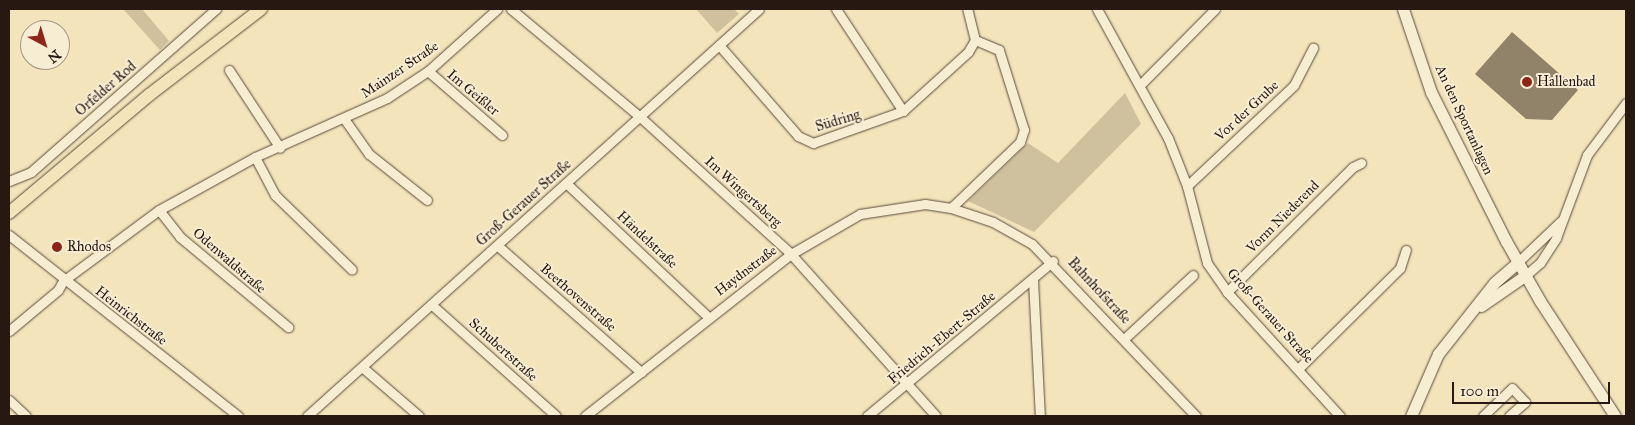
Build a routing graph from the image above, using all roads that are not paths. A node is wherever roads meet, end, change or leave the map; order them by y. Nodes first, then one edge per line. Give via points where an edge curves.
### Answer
1 (216, 9) edge
2 (261, 9) edge
3 (497, 9) edge
4 (511, 9) edge
5 (759, 9) edge
6 (836, 9) edge
7 (966, 9) edge
8 (1097, 9) edge
9 (1215, 9) edge
10 (1403, 9) edge
11 (975, 40) junction
12 (719, 45) junction
13 (1313, 48) dead end
14 (230, 70) dead end
15 (428, 71) junction
16 (1140, 85) junction
17 (1626, 103) edge
18 (903, 111) junction
19 (639, 116) junction
20 (346, 120) junction
21 (502, 135) dead end
22 (280, 148) junction
23 (255, 158) junction
24 (1361, 163) dead end
25 (9, 181) edge
26 (566, 183) junction
27 (1187, 186) junction
28 (427, 200) dead end
29 (951, 208) junction
30 (159, 210) junction
31 (9, 213) edge
32 (1565, 216) junction
33 (9, 235) edge
34 (498, 246) junction
35 (1406, 250) dead end
36 (791, 254) junction
37 (1053, 262) junction
38 (1518, 262) junction
39 (352, 270) dead end
40 (1193, 275) dead end
41 (1526, 275) junction
42 (63, 280) junction
43 (1033, 280) junction
44 (1227, 292) junction
45 (432, 305) junction
46 (1467, 316) junction
47 (708, 317) junction
48 (288, 327) dead end
49 (9, 331) edge
50 (1124, 339) junction
51 (362, 367) junction
52 (1299, 368) junction
53 (641, 372) junction
54 (908, 384) junction
55 (9, 400) edge
56 (26, 416) edge
57 (238, 416) edge
58 (307, 416) edge
59 (419, 416) edge
60 (556, 416) edge
61 (585, 416) edge
62 (867, 416) edge
63 (936, 416) edge
64 (1040, 416) edge
65 (1196, 416) edge
66 (1340, 416) edge
67 (1411, 416) edge
68 (1482, 416) edge
69 (1508, 416) edge
70 (1616, 416) edge

1 - 25 street, Orfelder Rod via 38,166 21,178
2 - 31 main road via 162,84
3 - 15 street, Mainzer Straße
4 - 19 street, Im Wingertsberg
5 - 12 street, Groß-Gerauer Straße
6 - 18 street
7 - 11 street
8 - 16 street, Groß-Gerauer Straße
9 - 16 street
10 - 38 main road, An den Sportanlagen via 1431,92
11 - 18 street, Südring via 968,52
11 - 29 street via 1000,50 1024,130 1020,142
12 - 18 street, Südring via 805,142 840,134
12 - 19 street, Groß-Gerauer Straße
13 - 27 street, Vor der Grube via 1294,85
14 - 22 street
15 - 20 street, Mainzer Straße
15 - 21 street, Im Geißler
16 - 27 street, Groß-Gerauer Straße via 1168,138
17 - 32 street via 1587,155
19 - 26 street, Groß-Gerauer Straße
19 - 36 street, Im Wingertsberg
20 - 22 street, Mainzer Straße
20 - 28 street via 369,154
22 - 23 street, Mainzer Straße
23 - 30 street, Mainzer Straße
23 - 39 street via 275,196
24 - 44 street, Vorm Niederend via 1352,166
26 - 34 street, Groß-Gerauer Straße
26 - 47 street, Händelstraße
27 - 44 street, Groß-Gerauer Straße via 1207,263
29 - 36 street, Haydnstraße via 925,204 860,214
29 - 37 street, Haydnstraße via 993,222 1032,244
30 - 42 street, Mainzer Straße
30 - 48 street, Odenwaldstraße via 180,237
32 - 38 street
32 - 41 street via 1544,258
33 - 42 street, Heinrichstraße
34 - 45 street, Groß-Gerauer Straße
34 - 53 street, Beethovenstraße
35 - 52 street via 1400,268
36 - 47 street, Haydnstraße
36 - 54 street, Im Wingertsberg
37 - 43 street, Friedrich-Ebert-Straße
37 - 50 street, Bahnhofstraße
38 - 41 main road, An den Sportanlagen
38 - 46 main road
40 - 50 street, Bahnhofstraße
41 - 46 main road
41 - 70 main road, An den Sportanlagen
42 - 49 street, Mainzer Straße via 58,290
42 - 57 street, Heinrichstraße
43 - 54 street, Friedrich-Ebert-Straße
43 - 64 street
44 - 52 street, Groß-Gerauer Straße
45 - 51 street, Groß-Gerauer Straße
45 - 60 street, Schubertstraße
46 - 67 main road via 1438,354
47 - 53 street, Haydnstraße
50 - 65 street, Bahnhofstraße
51 - 58 street, Groß-Gerauer Straße
51 - 59 street
52 - 66 street, Groß-Gerauer Straße
53 - 61 street, Haydnstraße
54 - 62 street, Friedrich-Ebert-Straße
54 - 63 street, Im Wingertsberg
55 - 56 street
68 - 69 street via 1512,388 1525,402

